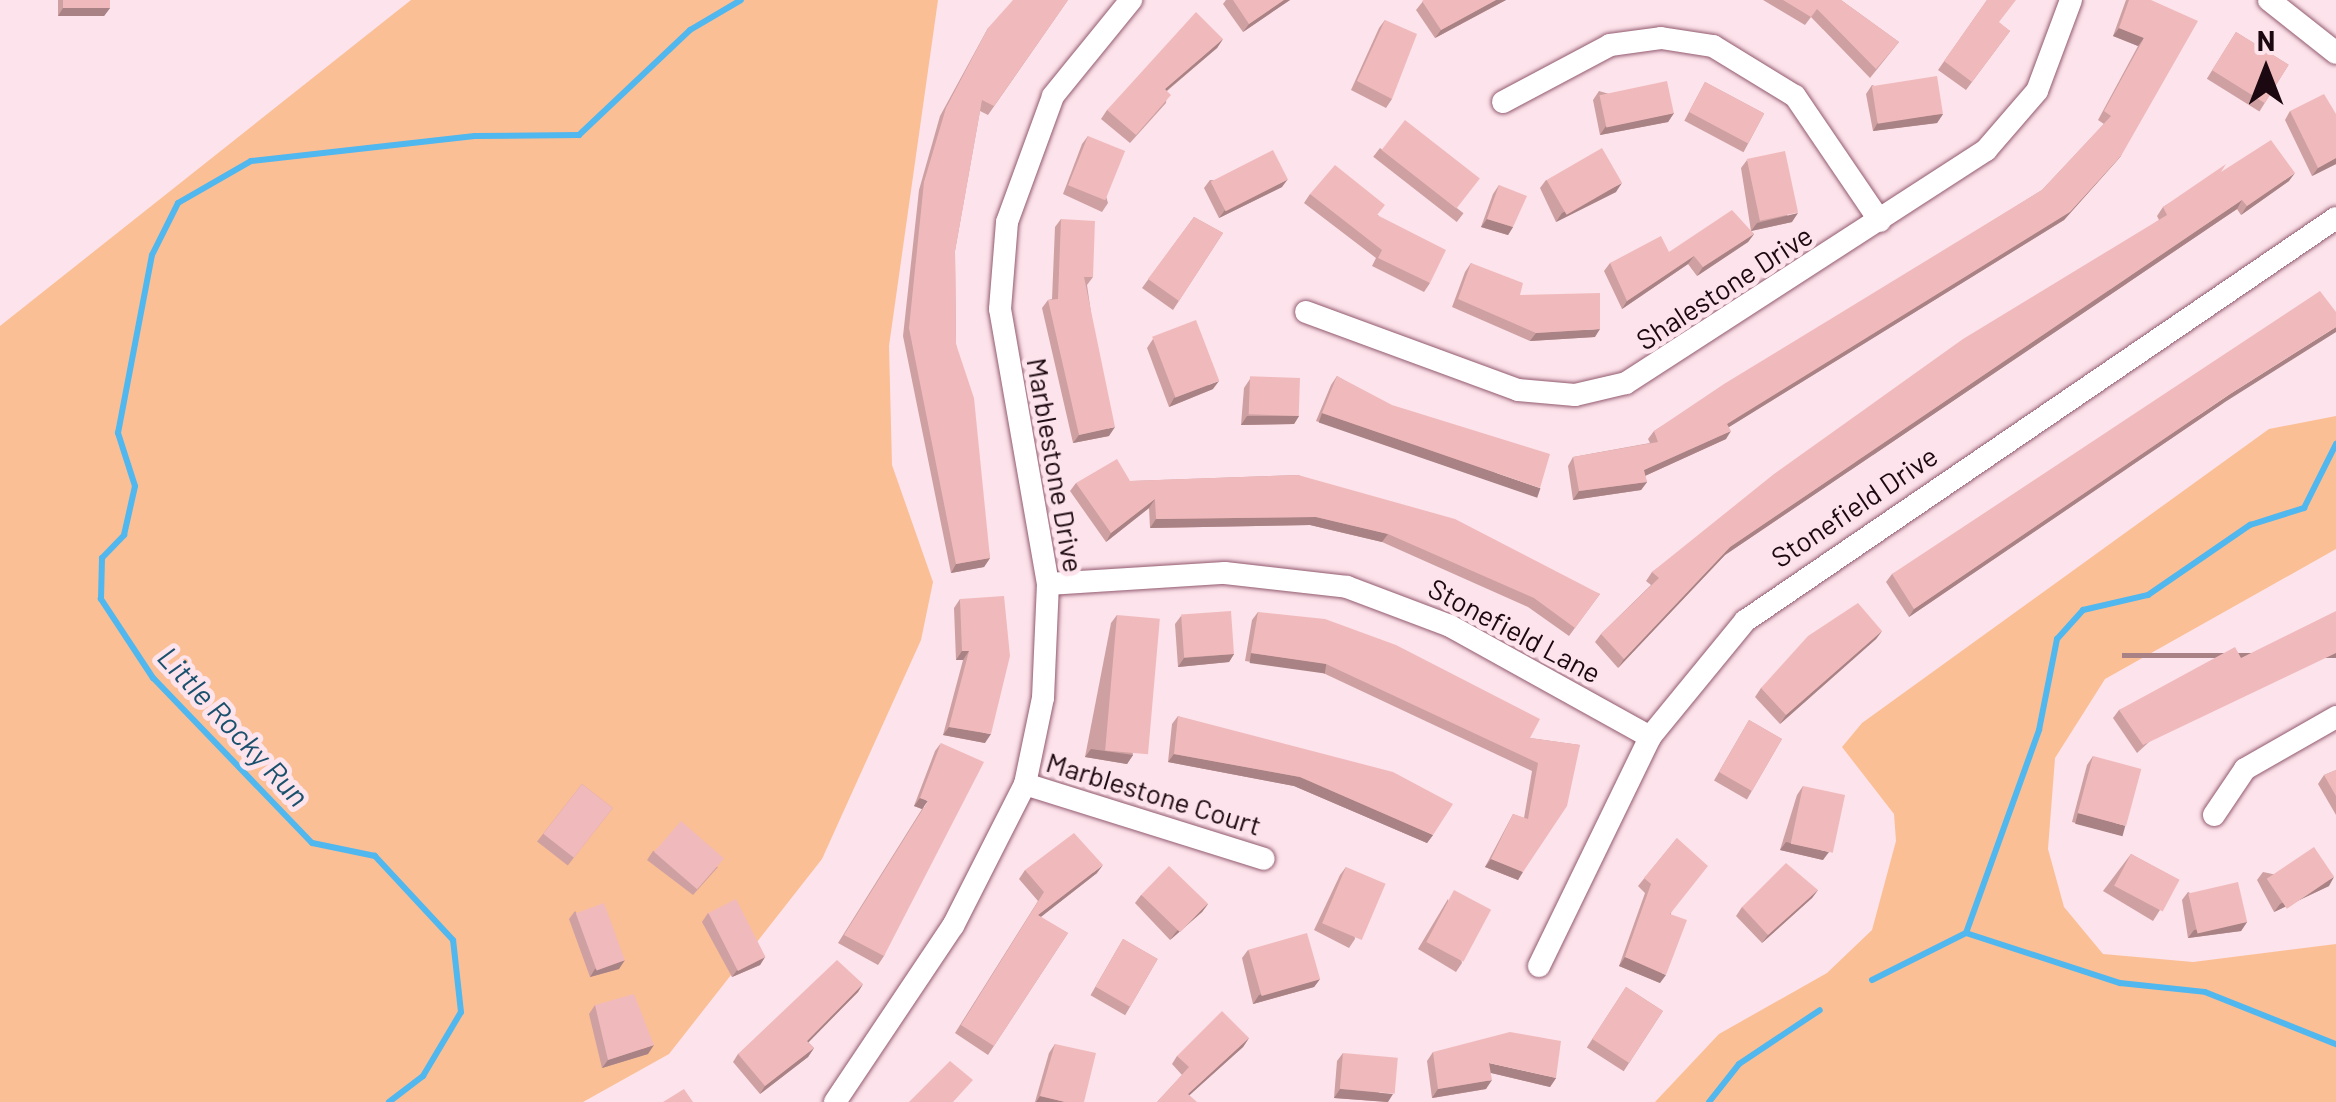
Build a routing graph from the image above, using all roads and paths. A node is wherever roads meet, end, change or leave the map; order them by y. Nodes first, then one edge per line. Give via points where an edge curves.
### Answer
1 (1130, 0) edge
2 (2071, 0) edge
3 (2270, 0) edge
4 (2336, 53) edge
5 (1503, 102) dead end
6 (2336, 218) edge
7 (1880, 221) junction
8 (1306, 312) dead end
9 (1048, 584) junction
10 (2336, 717) edge
11 (1650, 737) junction
12 (1025, 784) junction
13 (2214, 816) dead end
14 (1264, 859) dead end
15 (1539, 966) dead end
16 (835, 1102) edge

1 - 9 street, Marblestone Drive via 1053,96 1006,222 1000,310
2 - 7 street, Shalestone Drive via 2047,71 2014,123
3 - 4 street
5 - 7 street via 1610,45 1661,38 1713,46 1795,96
6 - 11 street, Stonefield Drive via 1786,587 1712,656
7 - 8 street, Shalestone Drive via 1655,370 1574,395 1518,390
9 - 11 street, Stonefield Lane via 1225,574 1347,587 1450,626
9 - 12 street, Marblestone Drive via 1043,698
10 - 13 street via 2245,769
11 - 15 street, Stonefield Drive
12 - 14 street, Marblestone Court
12 - 16 street, Marblestone Drive via 953,926

